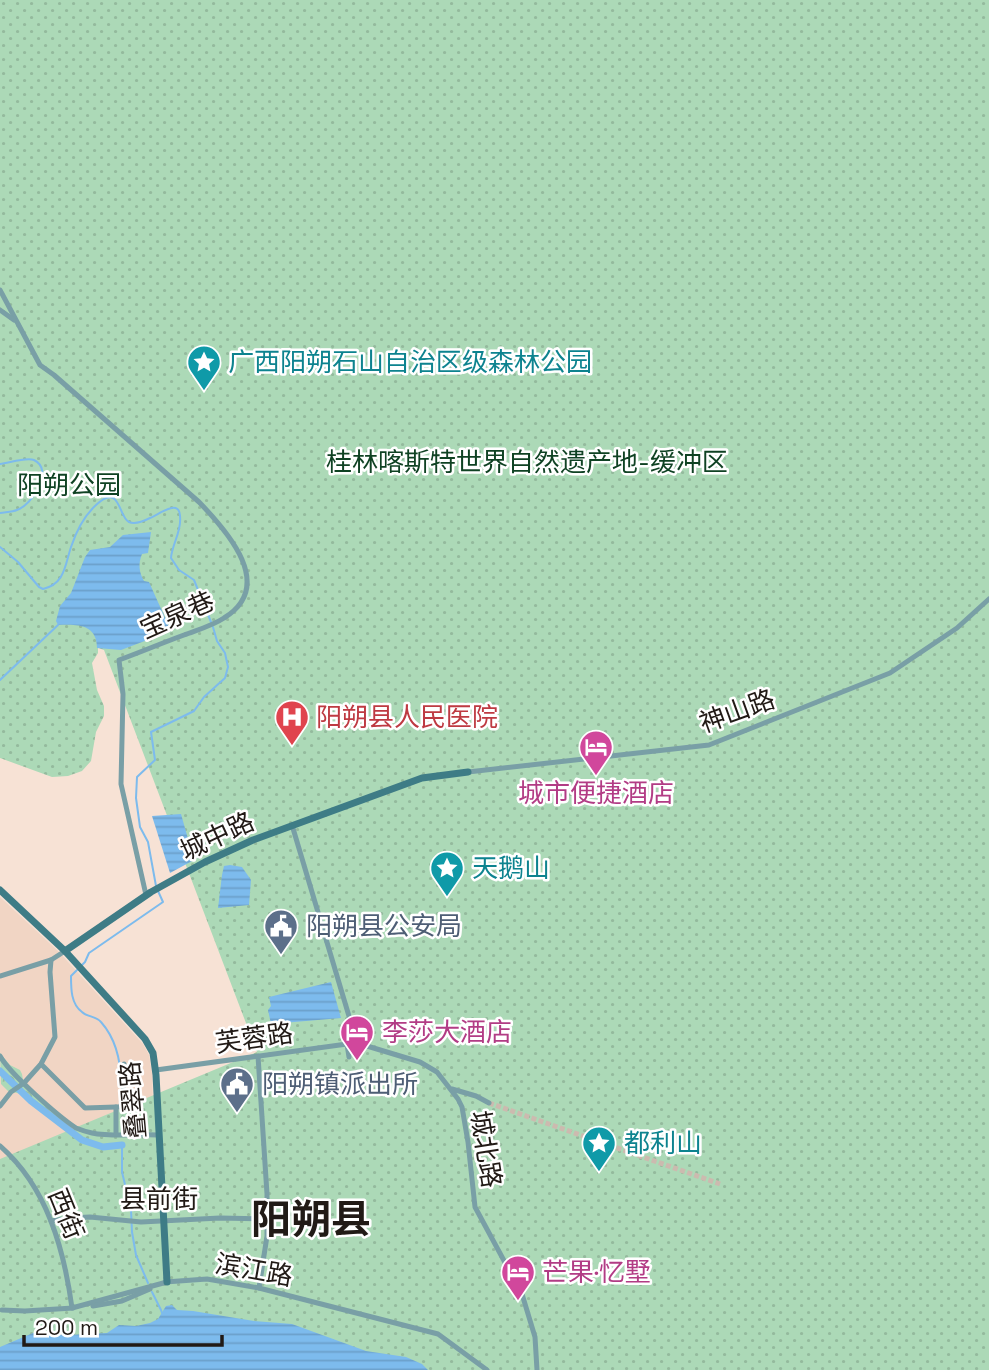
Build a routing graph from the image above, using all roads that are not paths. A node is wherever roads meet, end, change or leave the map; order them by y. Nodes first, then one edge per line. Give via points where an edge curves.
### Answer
1 (0, 290) edge
2 (0, 310) edge
3 (17, 323) junction
4 (989, 599) edge
5 (468, 772) joint
6 (292, 825) junction
7 (0, 890) edge
8 (149, 894) junction
9 (65, 951) junction
10 (51, 960) junction
11 (0, 976) edge
12 (357, 1043) junction
13 (347, 1044) junction
14 (0, 1056) edge
15 (258, 1056) junction
16 (349, 1057) dead end
17 (124, 1063) dead end
18 (41, 1064) junction
19 (169, 1068) junction
20 (156, 1070) junction
21 (24, 1083) junction
22 (452, 1089) junction
23 (489, 1103) tunnel mouth
24 (0, 1106) edge
25 (116, 1107) junction
26 (117, 1134) junction
27 (158, 1135) junction
28 (0, 1146) edge
29 (267, 1219) junction
30 (51, 1221) junction
31 (163, 1221) junction
32 (167, 1282) junction
33 (259, 1288) junction
34 (72, 1308) junction
35 (2, 1310) dead end
36 (487, 1370) edge
37 (537, 1370) edge

1 - 3 street, 宝泉巷
2 - 3 street
3 - 8 street, 宝泉巷 via 40,365 200,502 247,570 242,602 227,617 119,660 121,784
4 - 5 street, 神山路 via 957,628 890,673 709,745
5 - 6 street, 城中路 via 422,778
6 - 8 street, 城中路 via 205,862
6 - 12 street
7 - 9 street, 叠翠路
8 - 9 street, 城中路
9 - 10 street, 城中路
9 - 20 street, 叠翠路 via 145,1039
10 - 11 street, 城中路
10 - 18 street via 55,1037
12 - 13 street, 芙蓉路
12 - 22 street, 城北路 via 421,1062
13 - 15 street, 芙蓉路
13 - 16 street
13 - 19 street
14 - 21 street
15 - 19 street, 芙蓉路
15 - 29 street
17 - 25 street via 123,1101
18 - 21 street
18 - 25 street via 85,1108
19 - 20 street
20 - 27 street, 叠翠路
20 - 32 street
21 - 24 street
21 - 26 street via 78,1129
22 - 23 street
22 - 37 street, 城北路 via 462,1107 475,1207 522,1294 535,1337
25 - 26 street
26 - 27 street
27 - 31 street, 叠翠路
28 - 30 street, 西街 via 29,1177
29 - 31 street, 县前街
29 - 33 street
30 - 31 street, 县前街 via 90,1217
30 - 34 street, 西街
31 - 32 street, 叠翠路
32 - 33 street, 滨江路 via 207,1279
32 - 34 street
32 - 34 street, 滨江路 via 122,1301
33 - 36 street, 滨江路 via 438,1334
34 - 35 street, 滨江路

